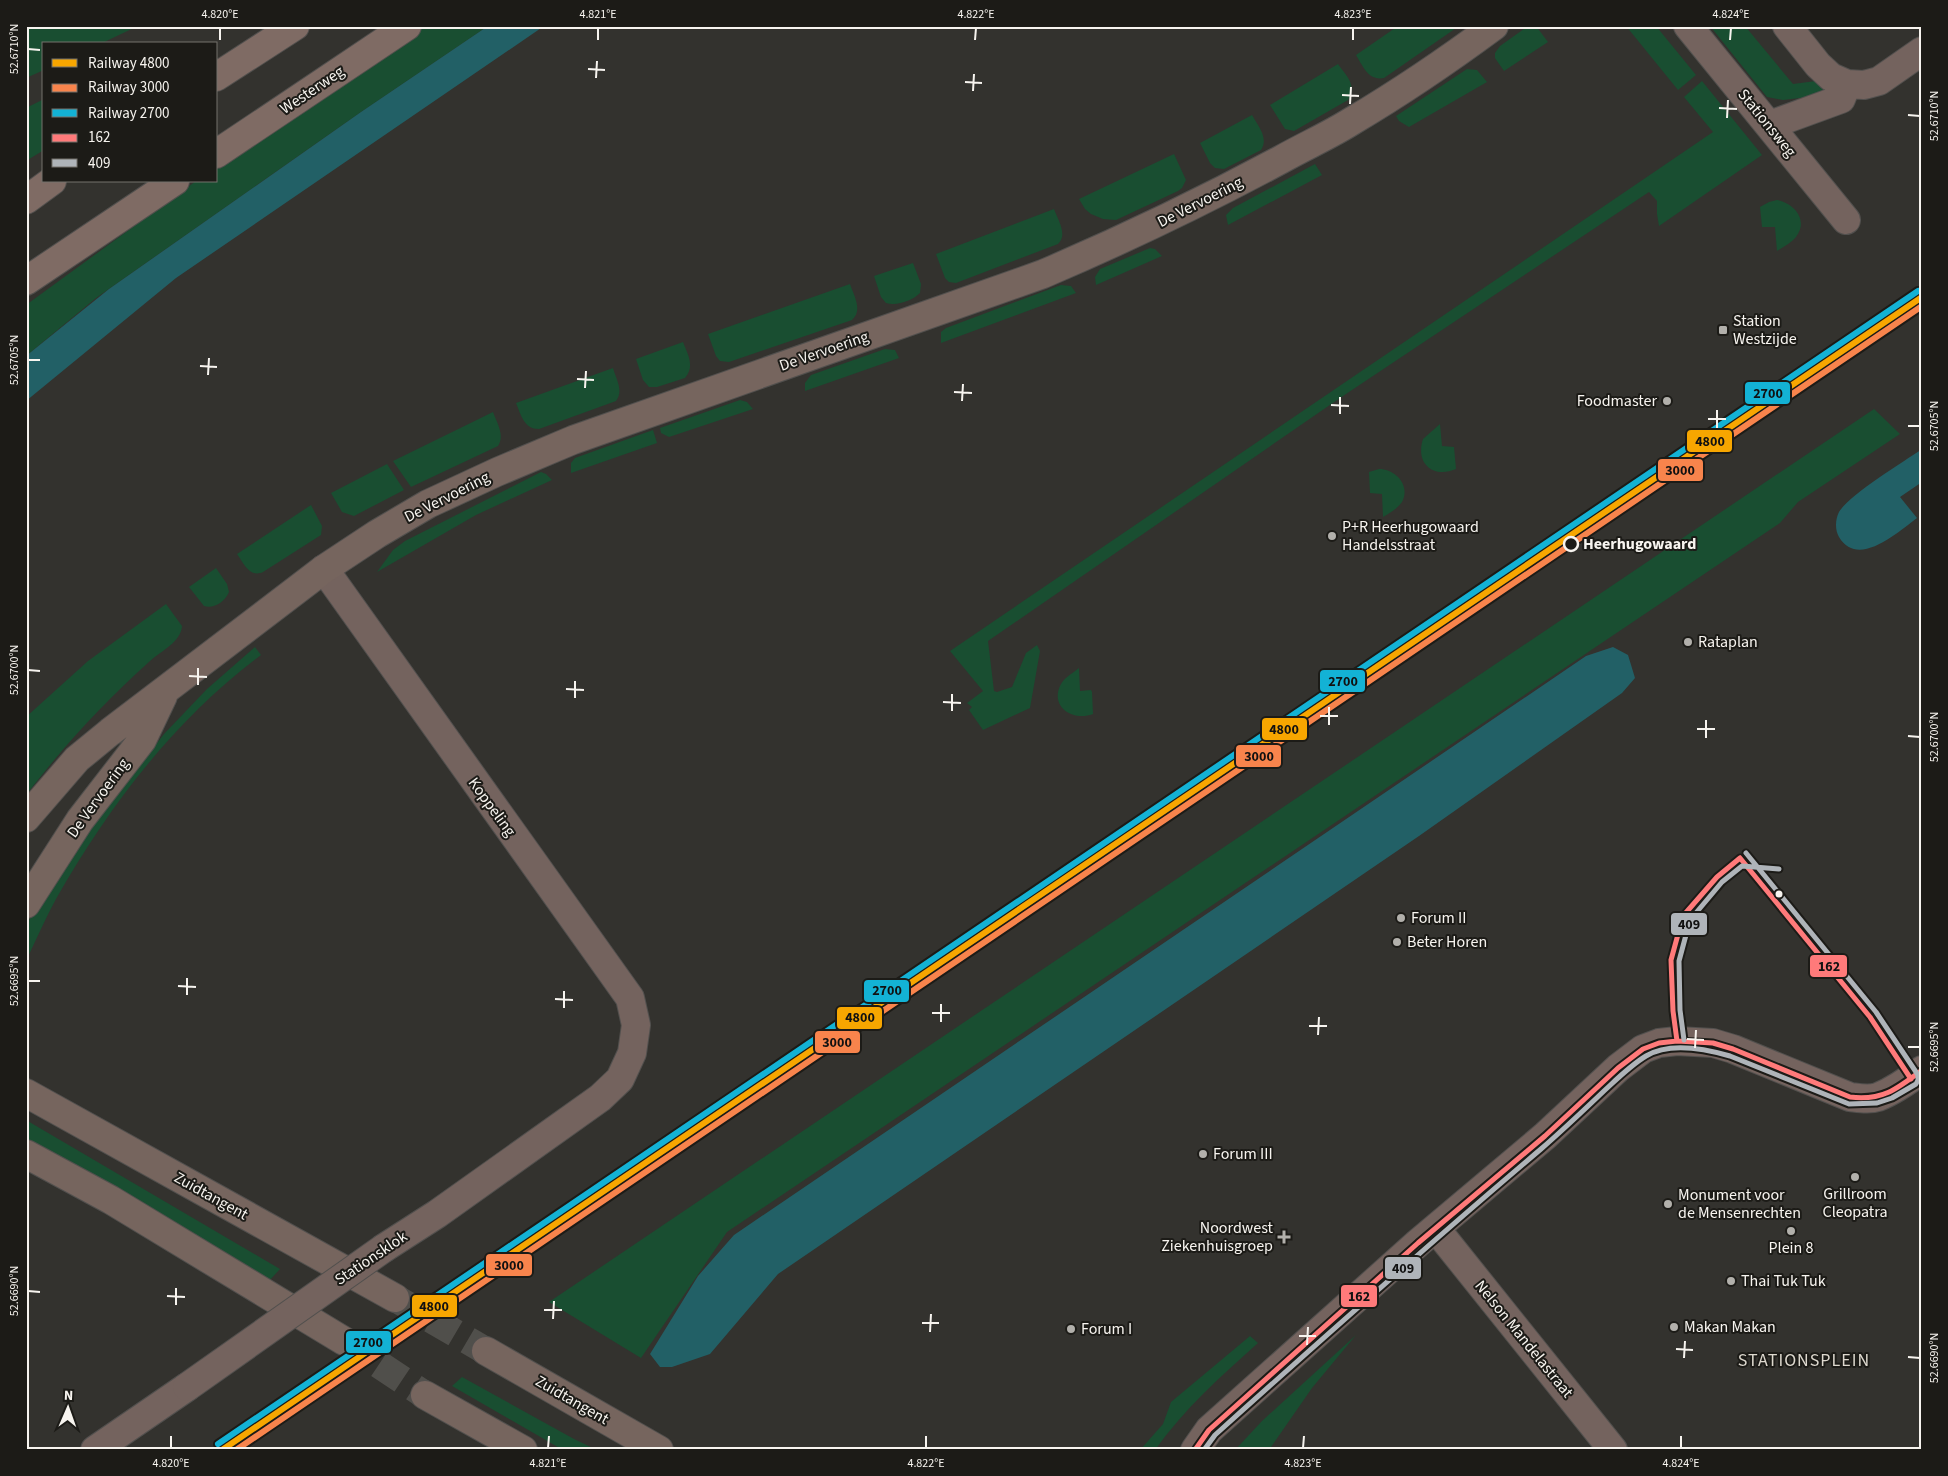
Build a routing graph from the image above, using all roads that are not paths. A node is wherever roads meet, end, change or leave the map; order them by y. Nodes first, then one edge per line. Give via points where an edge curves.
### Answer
1 (295, 26) edge
2 (407, 26) edge
3 (1494, 26) edge
4 (1688, 26) edge
5 (1787, 26) edge
6 (1922, 51) edge
7 (218, 77) edge
8 (1847, 84) junction
9 (1770, 124) junction
10 (218, 153) edge
11 (51, 182) edge
12 (174, 182) edge
13 (26, 200) edge
14 (1846, 220) dead end
15 (26, 281) edge
16 (324, 569) junction
17 (166, 690) junction
18 (26, 818) edge
19 (26, 904) edge
20 (632, 1053) joint
21 (1918, 1081) edge
22 (26, 1093) edge
23 (26, 1154) edge
24 (1436, 1229) junction
25 (395, 1298) tunnel mouth
26 (344, 1341) tunnel mouth
27 (486, 1351) tunnel mouth
28 (425, 1395) tunnel mouth
29 (95, 1450) edge
30 (523, 1450) edge
31 (659, 1450) edge
32 (1194, 1450) edge
33 (1613, 1450) edge

1 - 7 main road
2 - 10 main road, Westerweg
3 - 16 street, De Vervoering via 1351,122 1152,226 1043,274 573,440 428,504
4 - 9 street, Stationsweg
5 - 8 street via 1818,65 1831,77
6 - 8 street via 1879,80 1864,85
8 - 9 street via 1841,99
9 - 14 street, Stationsweg
11 - 13 main road
12 - 15 main road
16 - 17 street, De Vervoering
16 - 20 street, Koppeling via 630,998 636,1025
17 - 18 street, De Vervoering via 77,759
17 - 19 street, De Vervoering via 142,740 80,820
20 - 29 street, Stationsklok, bridge via 620,1079 600,1098
21 - 24 street via 1877,1097 1850,1097 1713,1043 1659,1043 1643,1048 1618,1068 1545,1136
22 - 25 street, Zuidtangent
23 - 26 street via 111,1200
24 - 32 street via 1209,1430
24 - 33 street, Nelson Mandelastraat
27 - 31 street, Zuidtangent
28 - 30 street

